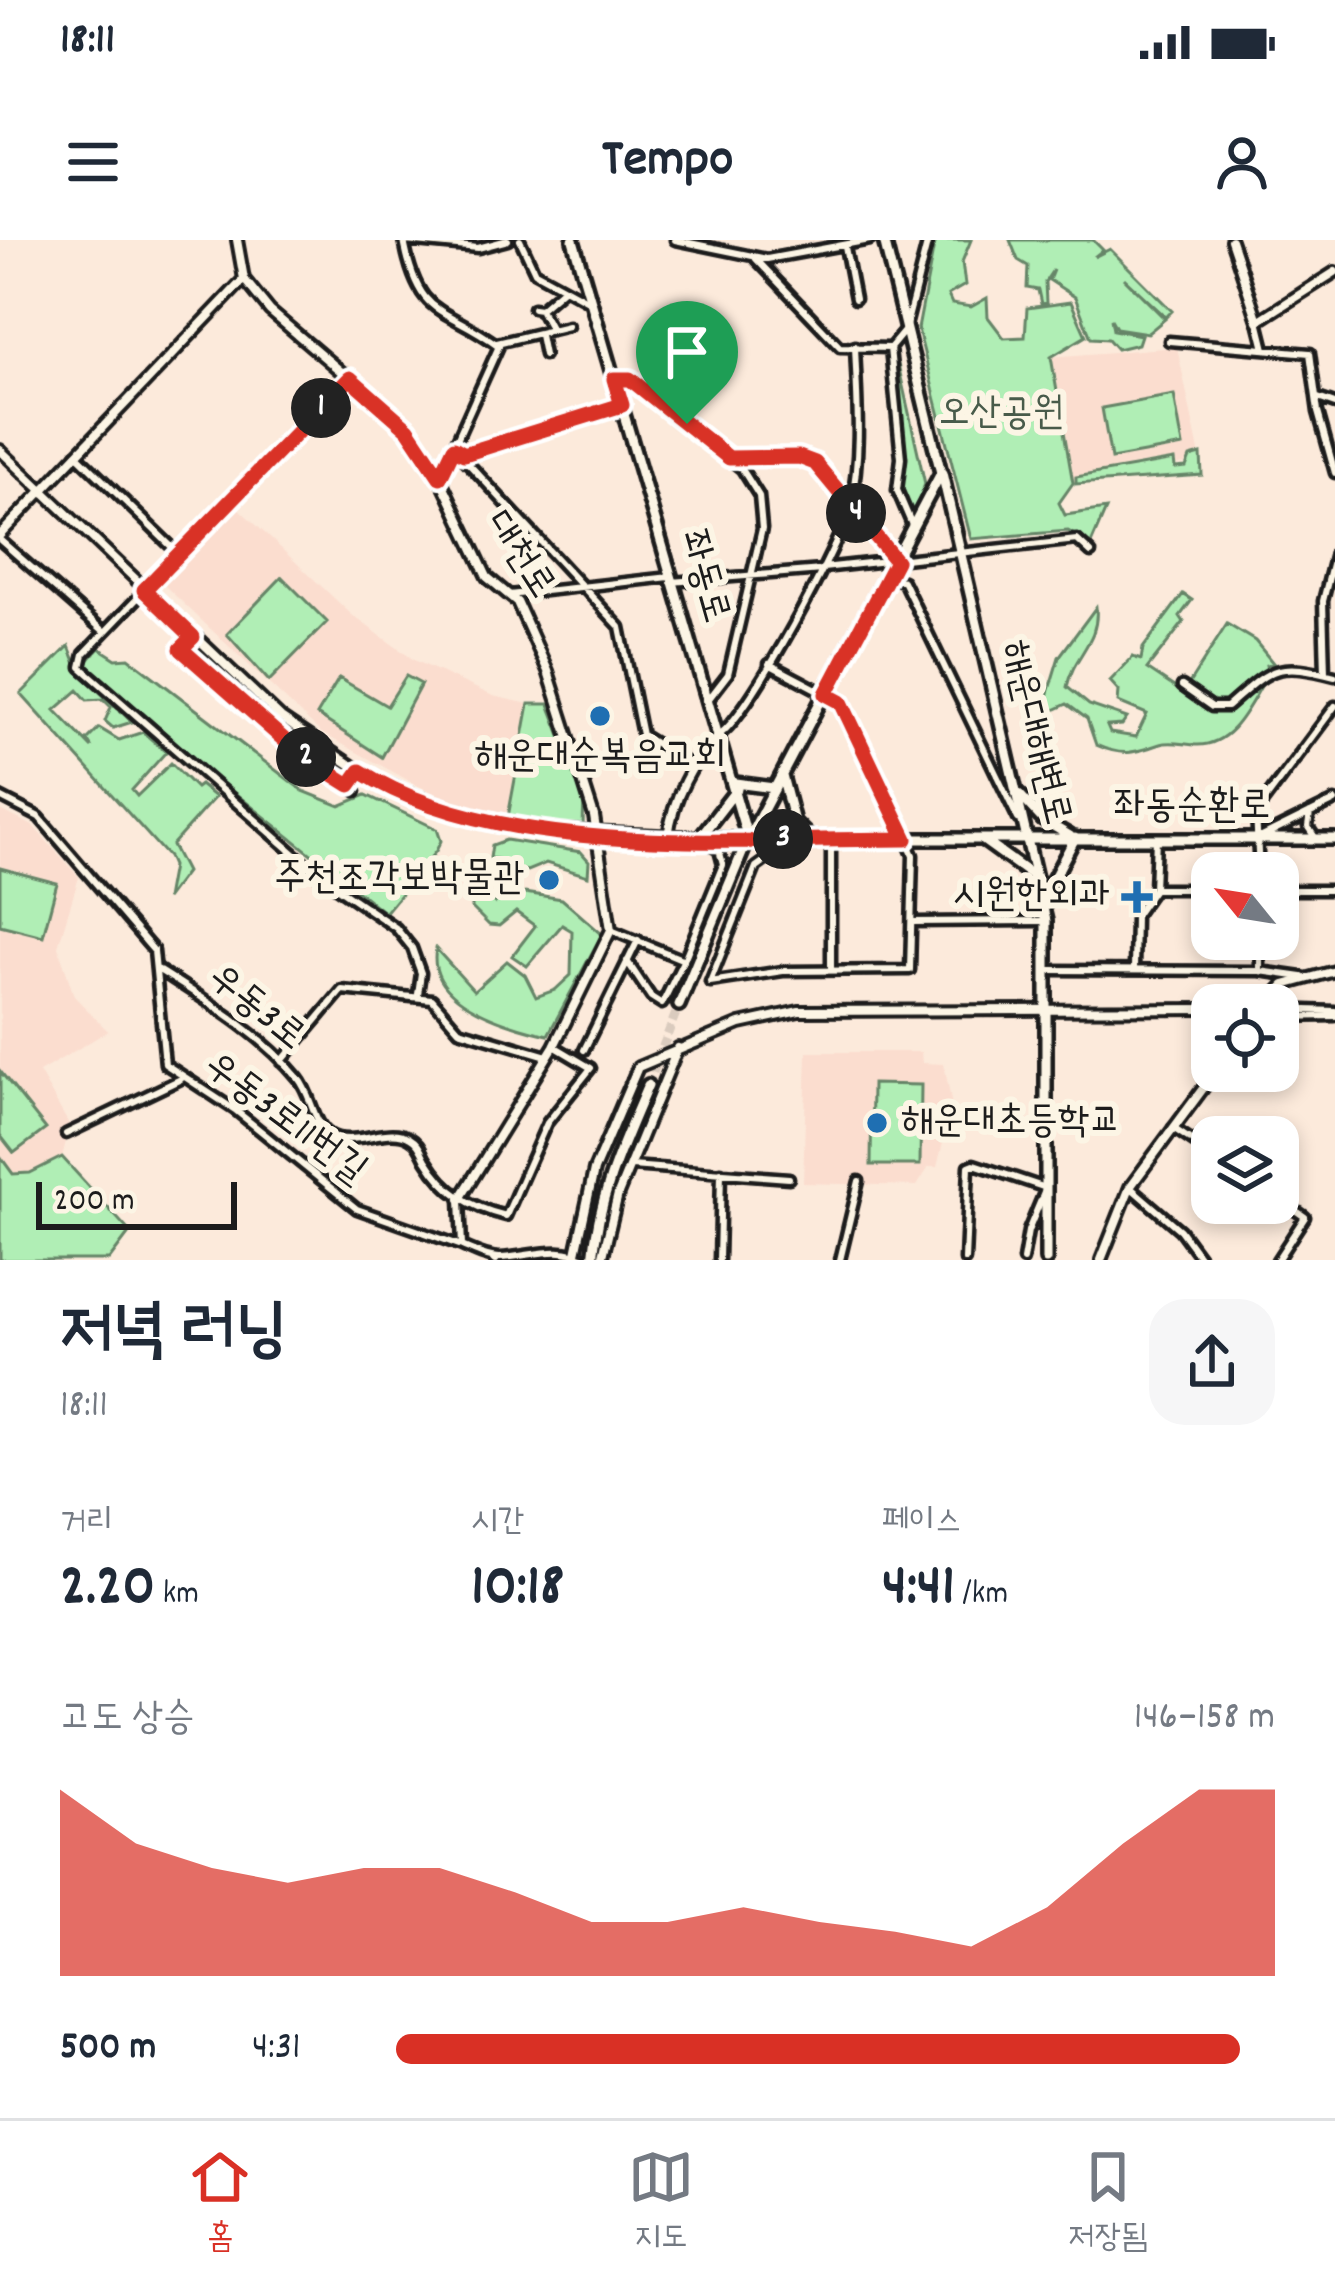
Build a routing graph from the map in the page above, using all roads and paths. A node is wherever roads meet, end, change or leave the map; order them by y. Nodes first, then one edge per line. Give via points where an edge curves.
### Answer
1 (237, 240) edge
2 (508, 240) edge
3 (520, 240) edge
4 (577, 240) edge
5 (675, 240) edge
6 (870, 240) edge
7 (884, 240) edge
8 (928, 240) edge
9 (1231, 240) edge
10 (403, 241) edge
11 (845, 247) junction
12 (756, 259) junction
13 (1335, 272) edge
14 (244, 279) junction
15 (562, 290) junction
16 (855, 299) dead end
17 (593, 302) junction
18 (1258, 321) junction
19 (568, 326) dead end
20 (551, 330) junction
21 (905, 330) junction
22 (540, 335) junction
23 (1169, 341) dead end
24 (497, 343) junction
25 (855, 346) junction
26 (890, 348) junction
27 (1265, 349) junction
28 (544, 355) dead end
29 (350, 378) junction
30 (614, 379) junction
31 (1318, 398) junction
32 (1335, 404) edge
33 (622, 405) junction
34 (454, 448) junction
35 (0, 450) edge
36 (76, 454) junction
37 (464, 454) junction
38 (729, 458) junction
39 (941, 473) junction
40 (1335, 473) edge
41 (440, 477) junction
42 (39, 493) junction
43 (850, 507) junction
44 (914, 528) junction
45 (0, 537) edge
46 (1091, 553) dead end
47 (1335, 553) edge
48 (179, 554) junction
49 (960, 554) junction
50 (896, 561) junction
51 (822, 569) junction
52 (751, 574) junction
53 (889, 578) junction
54 (670, 579) junction
55 (586, 588) junction
56 (144, 590) junction
57 (509, 595) junction
58 (104, 632) junction
59 (193, 637) junction
60 (769, 664) junction
61 (1325, 673) junction
62 (1335, 676) edge
63 (1182, 686) dead end
64 (826, 694) junction
65 (708, 700) junction
66 (1335, 706) edge
67 (720, 735) junction
68 (694, 767) junction
69 (360, 771) junction
70 (782, 774) junction
71 (736, 786) junction
72 (774, 788) junction
73 (1016, 791) junction
74 (0, 797) edge
75 (1335, 801) edge
76 (1310, 813) junction
77 (596, 836) junction
78 (668, 836) junction
79 (699, 838) junction
80 (981, 838) junction
81 (1028, 838) junction
82 (1075, 838) junction
83 (1156, 838) junction
84 (1259, 838) junction
85 (1317, 838) junction
86 (1335, 838) edge
87 (748, 839) junction
88 (795, 839) junction
89 (812, 839) junction
90 (831, 839) junction
91 (906, 839) junction
92 (1259, 852) edge
93 (1037, 879) junction
94 (1154, 889) junction
95 (1191, 889) edge
96 (1299, 890) edge
97 (1335, 890) edge
98 (1042, 900) junction
99 (1046, 921) junction
100 (912, 922) junction
101 (611, 930) junction
102 (638, 940) junction
103 (684, 960) junction
104 (1260, 960) edge
105 (627, 961) junction
106 (831, 969) junction
107 (160, 970) junction
108 (1047, 970) junction
109 (1134, 970) junction
110 (1260, 971) junction
111 (1335, 971) edge
112 (1302, 977) junction
113 (710, 982) junction
114 (1286, 984) edge
115 (706, 992) dead end
116 (418, 994) junction
117 (679, 1005) tunnel mouth
118 (1191, 1009) edge
119 (1046, 1010) junction
120 (1299, 1013) edge
121 (1335, 1013) edge
122 (554, 1046) junction
123 (678, 1046) junction
124 (584, 1050) dead end
125 (548, 1056) junction
126 (282, 1061) junction
127 (183, 1078) junction
128 (648, 1084) tunnel mouth
129 (1200, 1092) edge
130 (1173, 1128) junction
131 (66, 1135) dead end
132 (1191, 1140) edge
133 (629, 1166) junction
134 (721, 1172) junction
135 (789, 1178) dead end
136 (859, 1180) dead end
137 (1046, 1187) junction
138 (1130, 1187) junction
139 (460, 1199) junction
140 (1299, 1212) edge
141 (462, 1246) junction
142 (576, 1253) junction
143 (494, 1259) edge
144 (594, 1260) edge
145 (719, 1260) edge
146 (839, 1260) edge
147 (965, 1260) edge
148 (1023, 1260) edge
149 (1046, 1260) edge
150 (1101, 1260) edge
151 (1202, 1260) edge
152 (1277, 1260) edge

1 - 14 street
2 - 10 street via 478,248
3 - 15 street via 535,272
4 - 17 main road, 좌동로
5 - 12 street
6 - 11 street
7 - 21 main road, 해운대해변로
8 - 21 street
9 - 18 street
10 - 24 street via 414,289
11 - 12 street
11 - 16 street
12 - 25 street via 840,347
13 - 18 street
14 - 29 street, 대천로
14 - 36 street
15 - 17 street
15 - 20 street via 536,308
17 - 30 main road, 좌동로
18 - 27 street
19 - 20 street
20 - 22 street
21 - 26 street
21 - 39 main road, 해운대해변로
22 - 24 street
22 - 28 street
23 - 27 street
24 - 34 street
25 - 26 street
25 - 43 street via 859,437
26 - 44 street via 902,458 897,490
27 - 31 street via 1310,353
29 - 41 street, 대천로 via 408,429
29 - 48 street
30 - 33 main road, 좌동로
30 - 38 street via 630,379
31 - 32 street
31 - 40 street
33 - 37 street
33 - 54 main road, 좌동로
34 - 37 street
34 - 41 street
35 - 42 street, 좌동순환로
36 - 42 street
36 - 48 street
37 - 55 street
38 - 43 street via 815,463
38 - 52 street via 754,483 763,512
39 - 44 main road
39 - 49 main road, 해운대해변로
41 - 57 street, 대천로 via 487,577
42 - 45 street
42 - 56 street, 좌동순환로
43 - 50 street
43 - 51 street
44 - 50 main road
45 - 58 street
46 - 49 street via 1077,540
47 - 61 street via 1323,602
48 - 56 street
49 - 50 street
49 - 73 main road, 해운대해변로
50 - 51 street
50 - 53 main road
51 - 52 street
51 - 60 street
52 - 54 street
52 - 65 street via 728,674
53 - 64 main road
53 - 81 street via 903,581
54 - 55 street
54 - 65 main road, 좌동로
55 - 57 street
55 - 68 street via 627,641 642,735
56 - 58 street
56 - 59 street, 좌동순환로
57 - 77 street, 대천로 via 548,671
58 - 116 street via 84,654 84,674 320,876 396,928 421,973
59 - 69 street, 좌동순환로 via 280,718
59 - 69 street via 181,649 299,753 353,788
60 - 64 street
60 - 67 street
61 - 62 street
61 - 63 street via 1268,669 1227,707 1212,707
64 - 70 main road
64 - 91 street via 841,702
65 - 67 main road, 좌동로
66 - 84 street via 1256,812
67 - 68 street
67 - 71 main road, 좌동로
68 - 78 street
69 - 77 street, 좌동순환로 via 461,815
70 - 72 main road
70 - 89 main road via 794,822
71 - 72 main road
71 - 79 main road
71 - 87 main road, 좌동로
72 - 87 main road
73 - 81 main road, 해운대해변로
73 - 82 main road
74 - 107 street, 우동3로 via 39,817 147,940
75 - 76 street
76 - 84 street
76 - 85 street via 1307,827
77 - 78 street, 좌동순환로
77 - 101 street, 대천로
78 - 79 street, 좌동순환로
79 - 87 street, 좌동순환로
79 - 103 street via 719,850 722,865
80 - 81 main road, 좌동순환로
80 - 91 main road, 좌동순환로
80 - 93 main road
81 - 82 main road, 좌동순환로
81 - 93 main road, 해운대해변로
82 - 83 main road, 좌동순환로
82 - 98 main road
83 - 84 main road, 좌동순환로
83 - 94 street
84 - 85 main road, 좌동순환로
84 - 92 street
85 - 86 main road, 좌동순환로
87 - 88 main road, 좌동순환로
87 - 117 main road
88 - 89 main road, 좌동순환로
88 - 113 street via 756,867
89 - 90 main road, 좌동순환로
90 - 91 main road, 좌동순환로
90 - 106 street
91 - 100 street
93 - 98 main road, 해운대해변로
94 - 95 street
94 - 109 street via 1135,916
96 - 97 street
98 - 99 main road, 해운대해변로
99 - 100 street
99 - 108 main road, 해운대해변로
100 - 106 street via 910,970
101 - 102 street
101 - 122 street
102 - 103 street
102 - 105 street
103 - 105 street via 662,1004
104 - 110 street
105 - 124 street
106 - 113 street
107 - 126 street, 우동3로
107 - 127 street, 우동3로11번길 via 160,1050
108 - 109 street
108 - 119 main road, 해운대해변로
109 - 110 street
110 - 112 street
111 - 112 street
112 - 114 street
113 - 115 street
116 - 125 street via 433,999 459,1030
116 - 126 street via 342,990
118 - 119 street
119 - 123 street via 800,1011
119 - 137 main road, 해운대해변로
120 - 121 street
122 - 125 street
122 - 139 street via 591,1068 547,1123 506,1216
123 - 133 street
123 - 142 street via 638,1066 594,1170
125 - 139 street
126 - 139 street, 우동3로 via 312,1099 321,1127 336,1138 416,1140
127 - 131 street
127 - 141 street, 우동3로11번길 via 357,1209
128 - 144 main road via 610,1172
129 - 130 street
130 - 132 street
130 - 138 street
133 - 134 street
133 - 144 street
134 - 135 street
134 - 145 street
136 - 146 street
137 - 147 street via 969,1166
137 - 148 street, 해운대해변로
137 - 149 main road, 해운대해변로
138 - 150 street
138 - 151 street
139 - 141 street
140 - 152 street via 1306,1217
141 - 143 street
142 - 143 street
142 - 144 street

